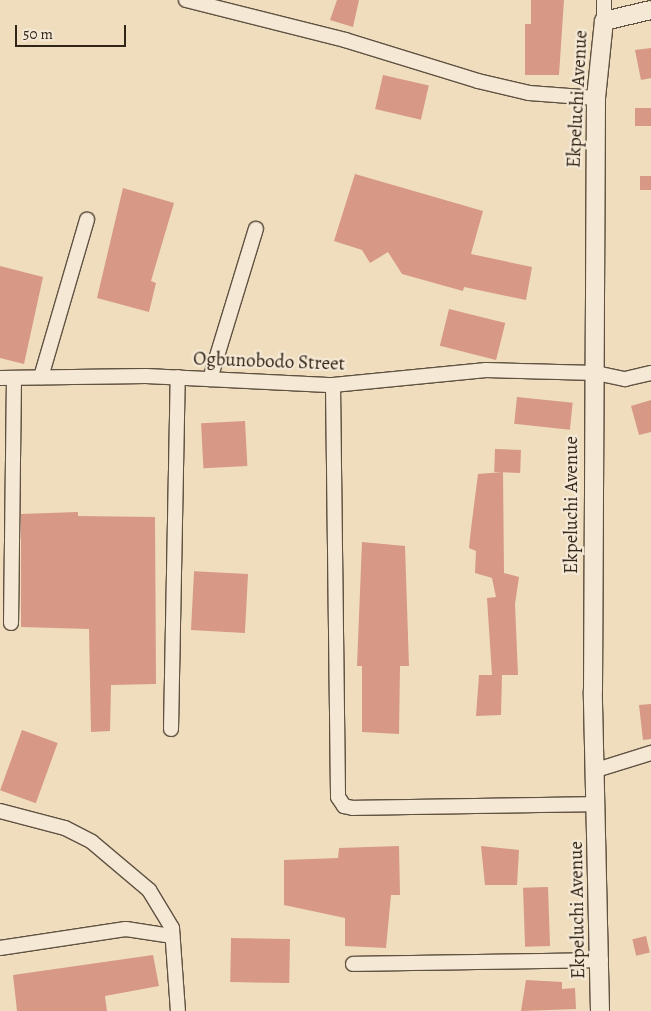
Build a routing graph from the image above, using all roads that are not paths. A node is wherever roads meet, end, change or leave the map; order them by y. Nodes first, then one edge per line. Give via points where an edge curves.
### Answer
1 (186, 0) edge
2 (604, 0) edge
3 (651, 10) edge
4 (604, 21) junction
5 (596, 98) junction
6 (87, 220) dead end
7 (256, 229) dead end
8 (596, 373) junction
9 (651, 374) edge
10 (41, 377) junction
11 (178, 377) junction
12 (0, 378) edge
13 (14, 379) junction
14 (210, 379) junction
15 (332, 385) junction
16 (11, 623) dead end
17 (171, 729) dead end
18 (651, 753) edge
19 (596, 770) junction
20 (597, 804) junction
21 (0, 811) edge
22 (172, 936) junction
23 (0, 948) edge
24 (601, 960) junction
25 (353, 964) dead end
26 (178, 1011) edge
27 (600, 1011) edge

1 - 5 street via 512,89
2 - 4 street, Ekpeluchi Avenue
3 - 4 street
4 - 5 street, Ekpeluchi Avenue
5 - 8 street, Ekpeluchi Avenue
6 - 10 street
7 - 14 street
8 - 9 street, Ogbunobodo Street via 626,379
8 - 15 street, Ogbunobodo Street via 477,370
8 - 19 street, Ekpeluchi Avenue
10 - 11 street, Ogbunobodo Street
10 - 13 street, Ogbunobodo Street
11 - 14 street, Ogbunobodo Street
11 - 17 street
12 - 13 street, Ogbunobodo Street
13 - 16 street
14 - 15 street, Ogbunobodo Street
15 - 20 street via 338,797 344,806 353,808
18 - 19 street
19 - 20 street, Ekpeluchi Avenue
20 - 24 street, Ekpeluchi Avenue
21 - 22 street via 65,828 92,842 149,890 164,910
22 - 23 street via 126,929
22 - 26 street
24 - 25 street
24 - 27 street, Ekpeluchi Avenue

